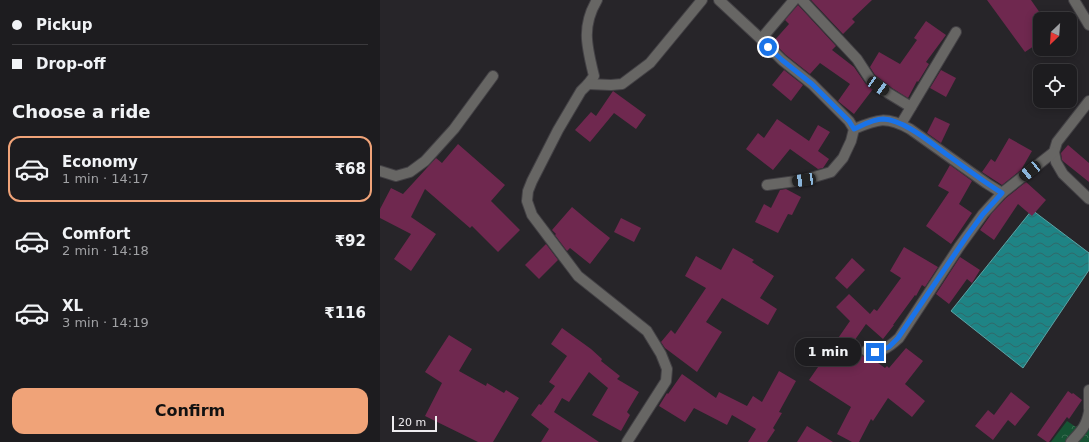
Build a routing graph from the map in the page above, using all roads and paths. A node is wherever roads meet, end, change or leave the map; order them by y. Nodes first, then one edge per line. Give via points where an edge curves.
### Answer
1 (596, 0) edge
2 (702, 0) edge
3 (719, 0) edge
4 (794, 0) edge
5 (802, 0) edge
6 (1074, 0) edge
7 (1089, 25) edge
8 (956, 32) dead end
9 (761, 39) junction
10 (493, 76) dead end
11 (588, 84) junction
12 (1089, 101) edge
13 (911, 107) junction
14 (901, 124) junction
15 (854, 129) junction
16 (1054, 152) junction
17 (380, 171) edge
18 (767, 185) dead end
19 (1002, 193) junction
20 (1089, 199) edge
21 (866, 350) dead end
22 (1089, 390) edge
23 (1089, 410) edge
24 (627, 442) edge
25 (1071, 442) edge

1 - 11 street via 588,21 586,37 594,76
2 - 11 street via 650,63 622,84
3 - 9 street
4 - 9 street
5 - 13 street via 857,59 870,79
6 - 7 street
8 - 13 street
9 - 15 street via 812,84
10 - 17 street via 454,129 425,161 410,172 396,176
11 - 24 street via 558,130 532,181 527,201 532,215 578,276 647,331 661,354 666,369 666,381
12 - 16 street via 1057,142
13 - 14 street
14 - 15 street via 883,119
14 - 19 street
15 - 18 street via 843,158 831,172 804,180
16 - 19 street
16 - 20 street via 1056,162 1064,174
19 - 21 street via 979,219 898,338 889,347 875,352
22 - 23 street
23 - 25 street via 1084,428

